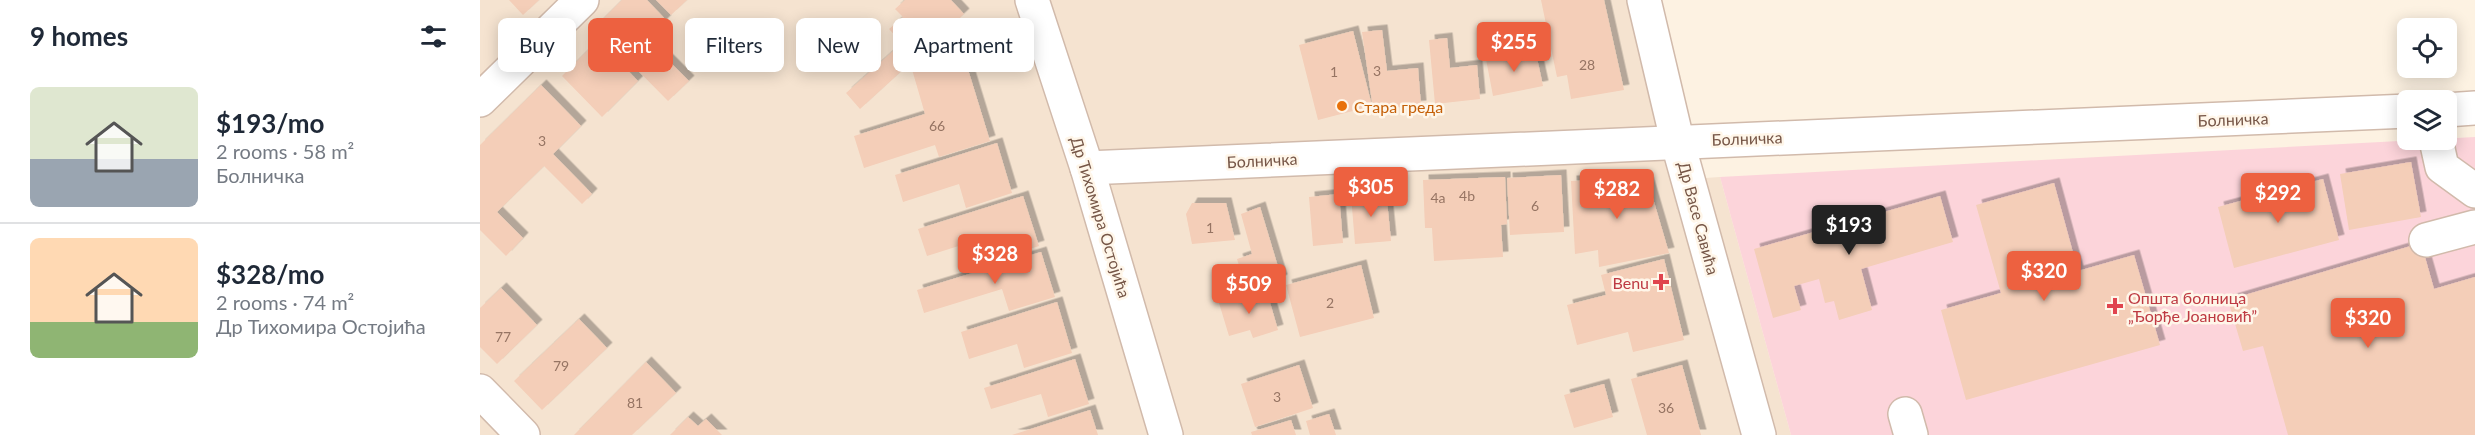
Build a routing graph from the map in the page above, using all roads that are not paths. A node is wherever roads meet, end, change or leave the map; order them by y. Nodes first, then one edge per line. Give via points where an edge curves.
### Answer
1 (582, 0) edge
2 (1032, 0) edge
3 (1644, 0) edge
4 (480, 100) edge
5 (2475, 108) edge
6 (2457, 109) edge
7 (2397, 111) edge
8 (1677, 140) junction
9 (2438, 150) edge
10 (1087, 168) junction
11 (2475, 191) edge
12 (2475, 227) edge
13 (2426, 240) dead end
14 (480, 391) edge
15 (523, 435) edge
16 (1166, 435) edge
17 (1759, 435) edge

1 - 4 street
2 - 10 street, Др Тихомира Остојића
3 - 8 street, Др Васе Савића
5 - 6 street
7 - 8 street, Болничка
8 - 10 street, Болничка
8 - 17 street, Др Васе Савића
9 - 11 street via 2442,167
10 - 16 street, Др Тихомира Остојића
12 - 13 street
14 - 15 street

